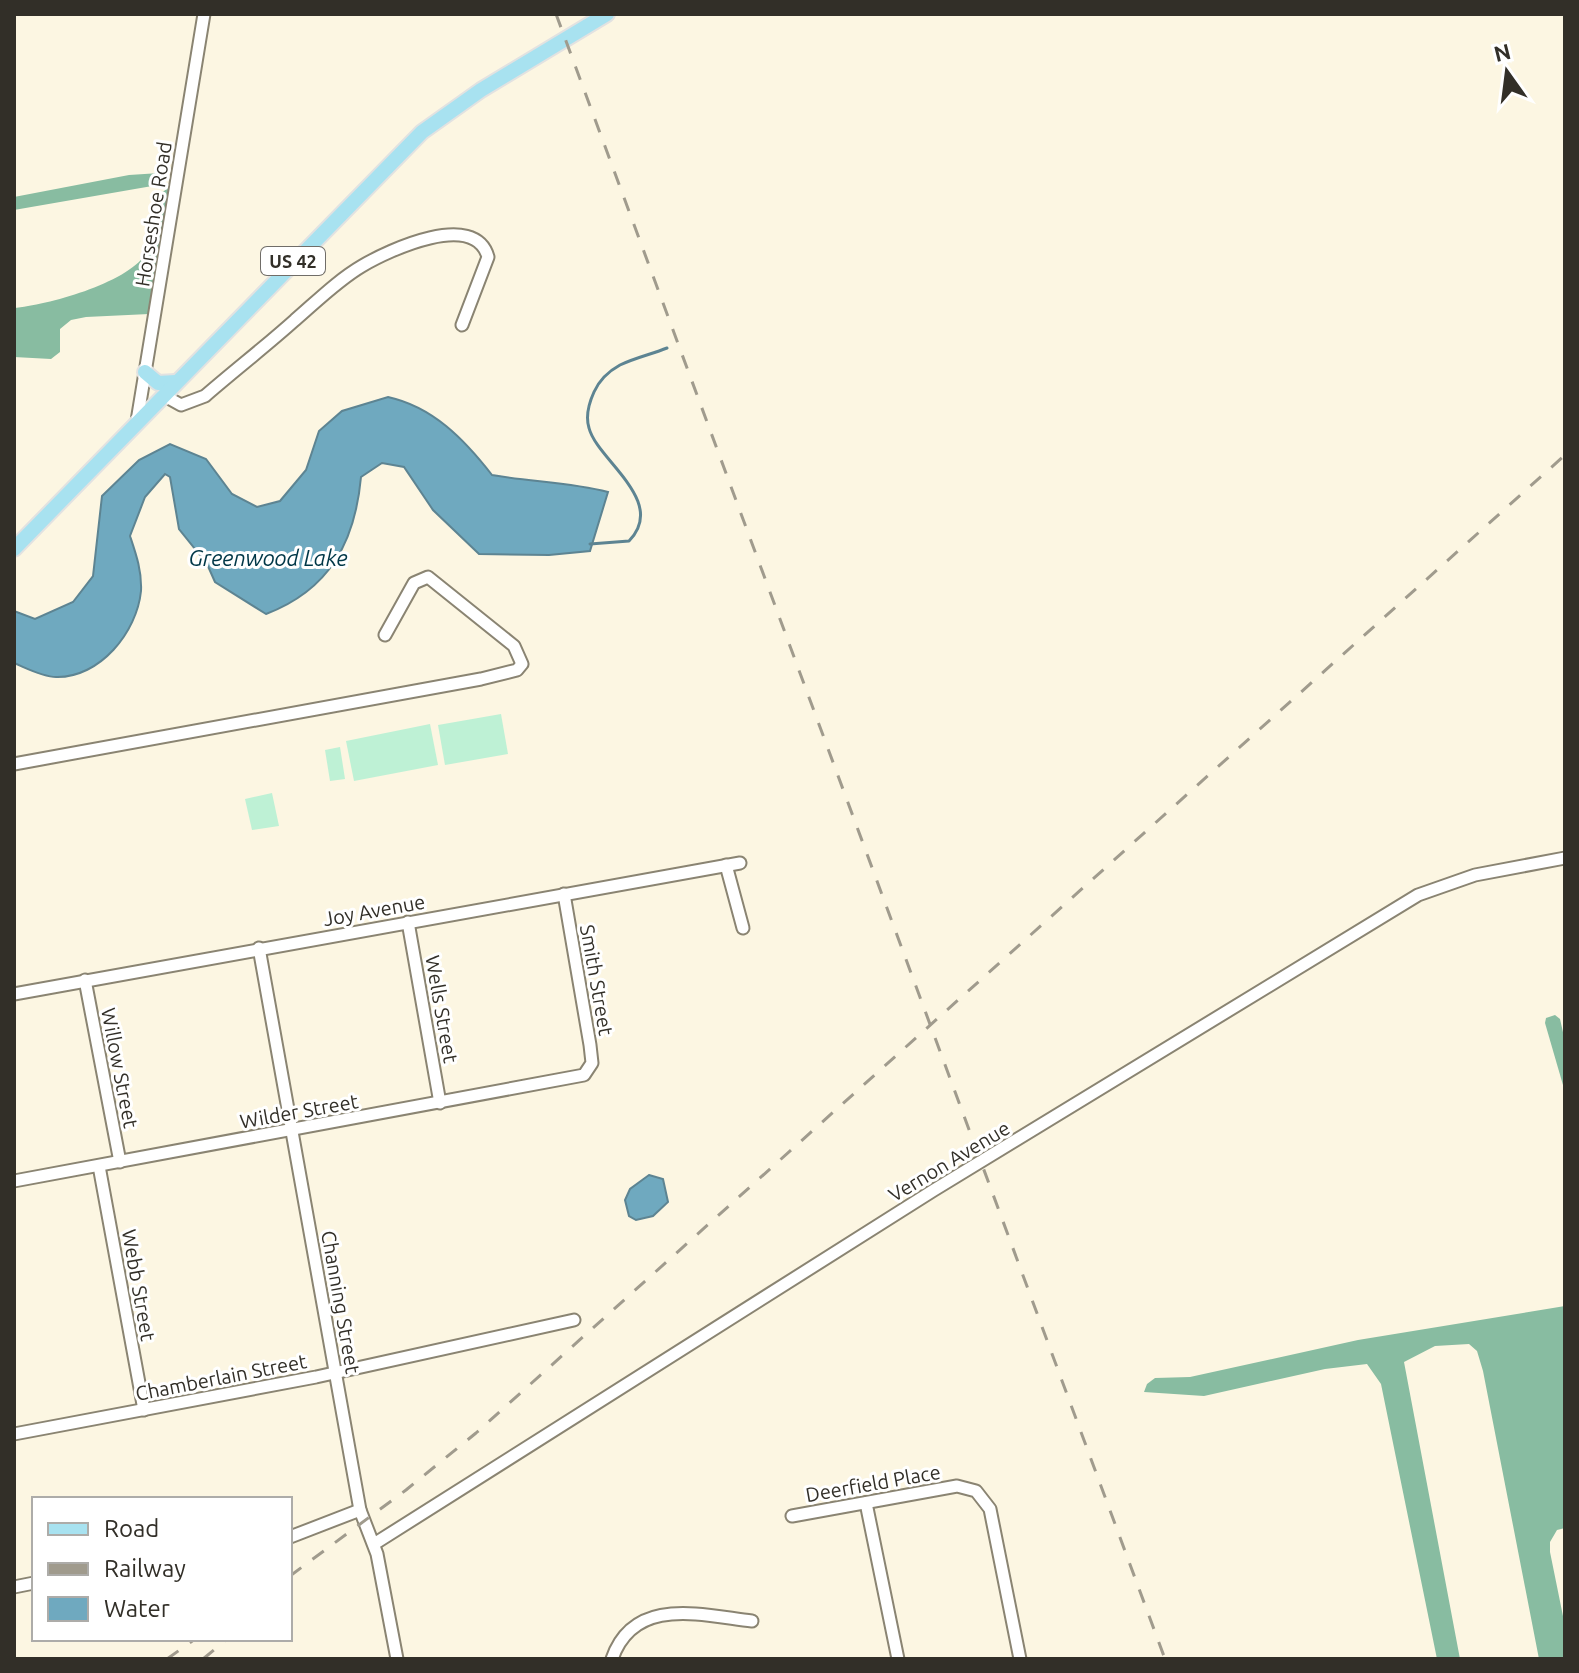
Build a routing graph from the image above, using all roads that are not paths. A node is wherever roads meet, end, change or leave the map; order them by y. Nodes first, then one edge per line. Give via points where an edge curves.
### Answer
1 (204, 14) edge
2 (602, 15) edge
3 (462, 325) dead end
4 (145, 372) junction
5 (176, 382) junction
6 (163, 395) junction
7 (137, 421) junction
8 (14, 549) edge
9 (385, 635) dead end
10 (14, 764) edge
11 (1565, 858) edge
12 (740, 863) dead end
13 (726, 865) junction
14 (564, 894) junction
15 (408, 922) junction
16 (743, 928) dead end
17 (259, 948) junction
18 (85, 980) junction
19 (14, 994) edge
20 (588, 1072) joint
21 (440, 1103) junction
22 (292, 1131) junction
23 (120, 1162) junction
24 (99, 1166) junction
25 (14, 1181) edge
26 (574, 1320) dead end
27 (335, 1373) junction
28 (144, 1410) junction
29 (14, 1434) edge
30 (866, 1503) junction
31 (360, 1510) junction
32 (792, 1516) dead end
33 (292, 1536) edge
34 (374, 1544) junction
35 (752, 1621) dead end
36 (397, 1659) edge
37 (612, 1659) edge
38 (898, 1659) edge
39 (1020, 1659) edge

1 - 4 street, Horseshoe Road
2 - 5 main road, US 42 via 422,132
3 - 6 street via 488,257 472,237 448,234 360,267 205,396 181,405
4 - 5 main road via 158,383
4 - 7 street, Horseshoe Road
5 - 6 main road, US 42
6 - 7 main road, US 42
7 - 8 main road, US 42
9 - 10 street via 414,583 428,577 514,646 522,664 481,679
11 - 34 street, Vernon Avenue via 1475,875 1402,904 921,1198
12 - 13 street, Joy Avenue
13 - 14 street, Joy Avenue
13 - 16 street
14 - 15 street, Joy Avenue
14 - 20 street, Smith Street via 590,1045
15 - 17 street, Joy Avenue
15 - 21 street, Wells Street
17 - 18 street, Joy Avenue
17 - 22 street, Channing Street
18 - 19 street, Joy Avenue
18 - 23 street, Willow Street
20 - 21 street, Wilder Street
21 - 22 street, Wilder Street
22 - 23 street, Wilder Street
22 - 27 street, Channing Street
23 - 24 street, Wilder Street
24 - 25 street, Wilder Street
24 - 28 street, Webb Street
26 - 27 street, Chamberlain Street
27 - 28 street, Chamberlain Street
27 - 31 street, Channing Street
28 - 29 street, Chamberlain Street
30 - 32 street, Deerfield Place
30 - 38 street
30 - 39 street, Deerfield Place via 957,1486 981,1495 990,1509
31 - 33 street
31 - 34 street, Channing Street
34 - 36 street, Channing Street
35 - 37 street via 659,1613 632,1627

